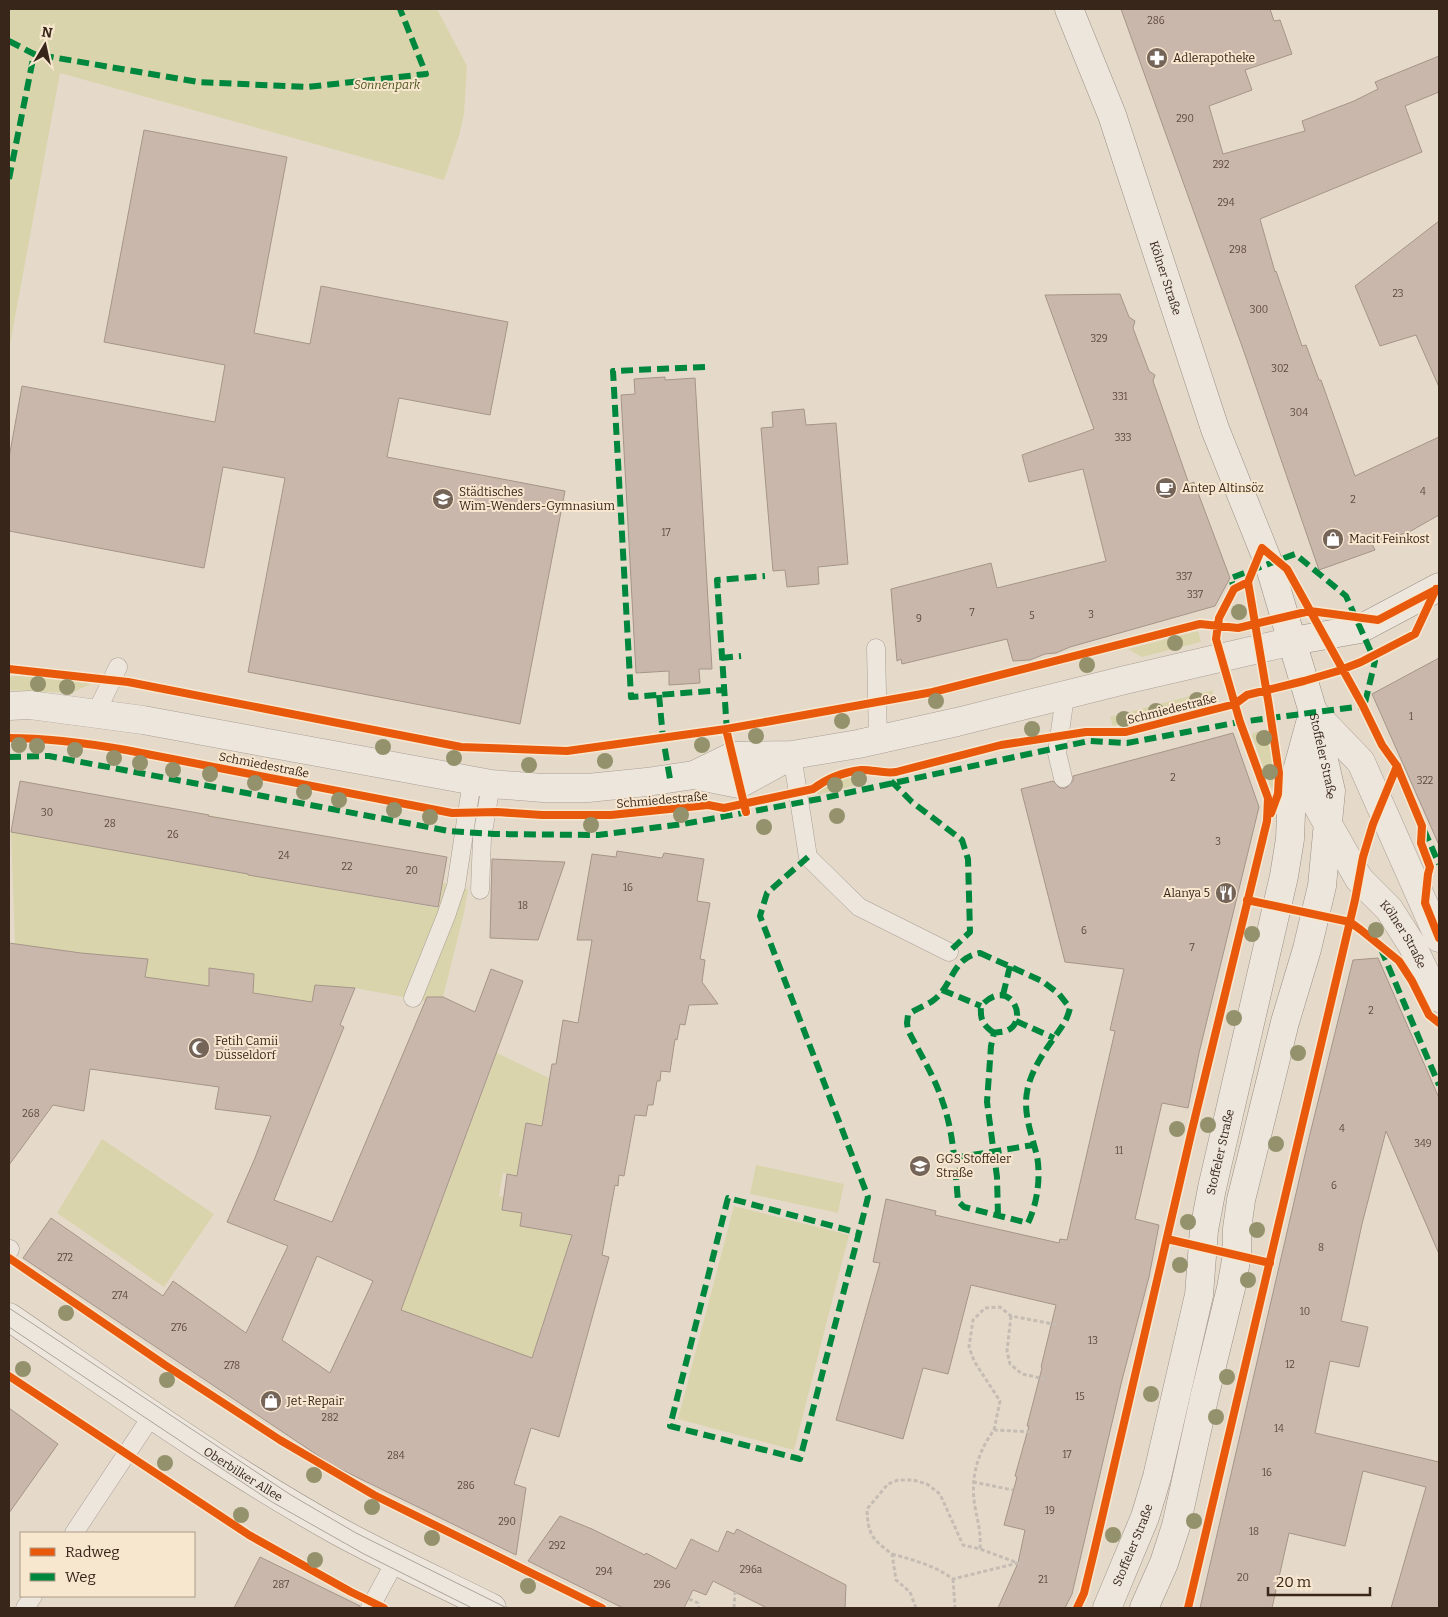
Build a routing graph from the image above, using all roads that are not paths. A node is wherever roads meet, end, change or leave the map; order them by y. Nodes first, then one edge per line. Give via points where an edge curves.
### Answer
1 (1069, 9) edge
2 (1439, 587) edge
3 (1293, 642) junction
4 (876, 648) dead end
5 (118, 667) dead end
6 (1077, 692) junction
7 (9, 706) edge
8 (1313, 712) junction
9 (96, 713) junction
10 (878, 740) junction
11 (792, 755) junction
12 (1063, 778) dead end
13 (481, 782) junction
14 (1328, 824) junction
15 (1359, 879) junction
16 (1322, 886) junction
17 (480, 890) dead end
18 (1439, 938) edge
19 (949, 952) dead end
20 (413, 998) dead end
21 (1439, 998) edge
22 (9, 1317) edge
23 (153, 1414) junction
24 (75, 1532) edge
25 (396, 1560) junction
26 (32, 1597) edge
27 (25, 1608) edge
28 (370, 1608) edge
29 (492, 1608) edge
30 (1107, 1608) edge
31 (1144, 1608) edge

1 - 3 main road, Kölner Straße via 1112,115 1215,428 1269,564
2 - 3 main road, Schmiedestraße via 1360,629
3 - 6 main road, Schmiedestraße
3 - 8 main road, Kölner Straße
4 - 10 lane
5 - 9 lane
6 - 10 main road, Schmiedestraße
6 - 12 lane via 1057,752
7 - 9 main road, Schmiedestraße via 30,705
8 - 14 main road, Stoffeler Straße via 1331,791
8 - 18 main road, Kölner Straße via 1361,762
8 - 30 main road, Stoffeler Straße via 1292,788 1290,839 1284,876 1212,1188 1198,1295 1157,1477 1145,1517
9 - 13 main road, Schmiedestraße
10 - 11 main road, Schmiedestraße
11 - 13 main road, Schmiedestraße via 740,784 694,775 588,788 543,788
11 - 19 lane via 808,858 859,907
13 - 17 lane
13 - 20 lane via 456,886
14 - 15 main road, Kölner Straße
14 - 16 main road, Stoffeler Straße
15 - 16 main road
15 - 21 main road, Kölner Straße via 1388,909 1412,945
16 - 31 main road, Stoffeler Straße via 1241,1200 1231,1288 1176,1526
22 - 23 main road, Oberbilker Allee
23 - 24 lane
23 - 25 main road, Oberbilker Allee via 336,1530
25 - 28 lane
25 - 29 main road, Oberbilker Allee
26 - 27 lane

